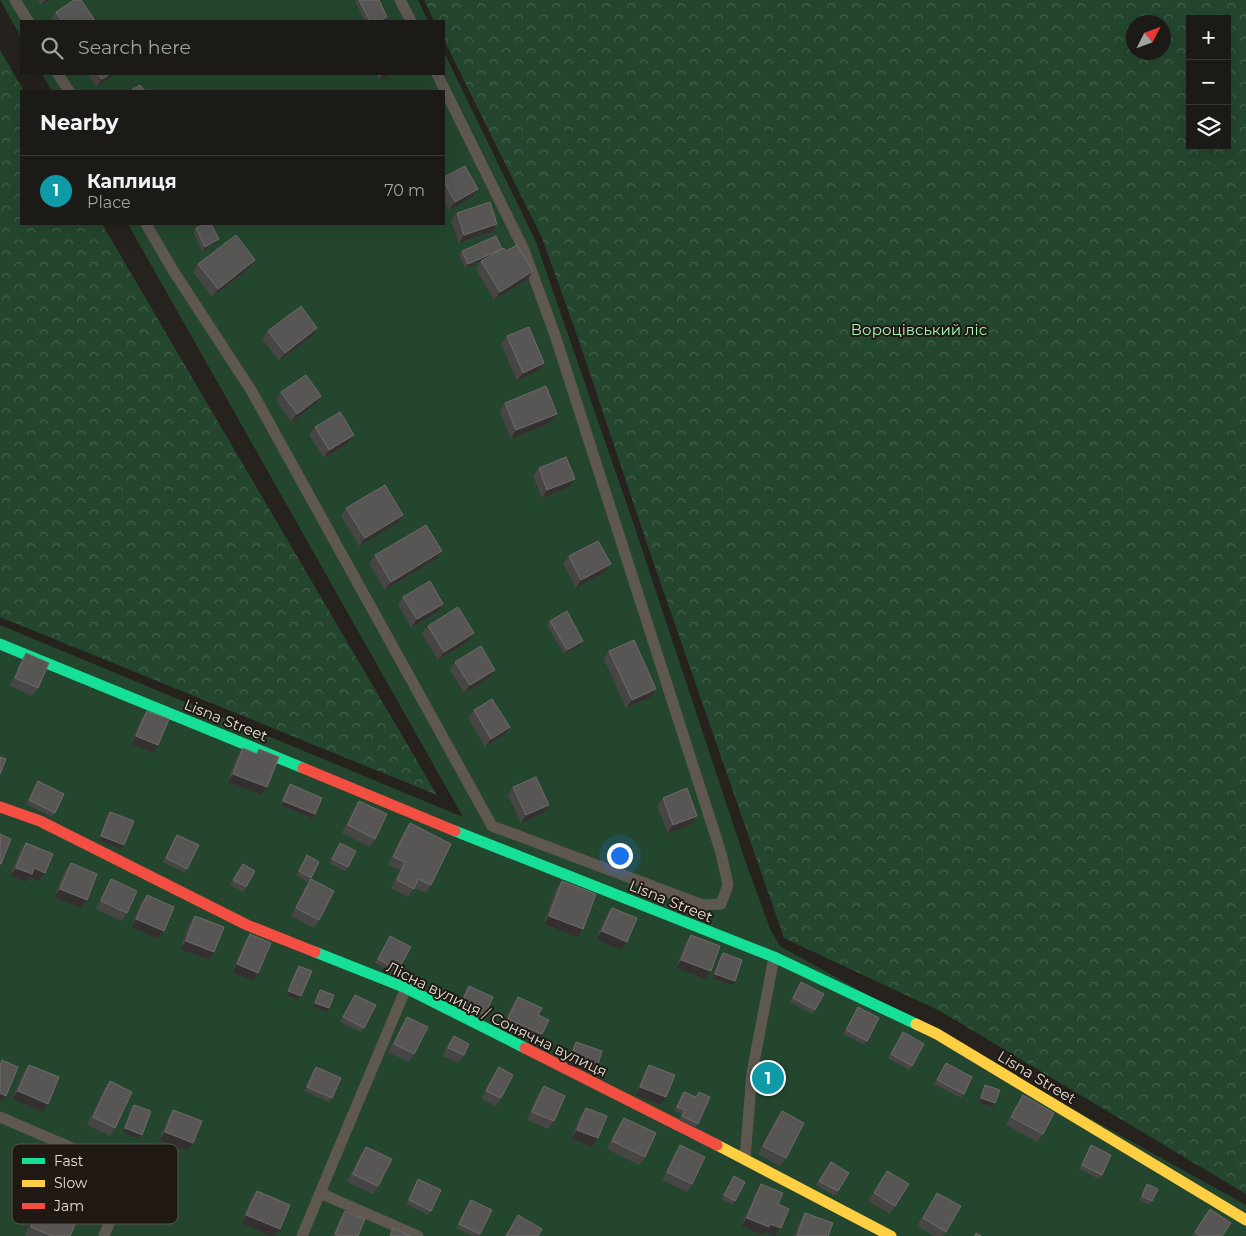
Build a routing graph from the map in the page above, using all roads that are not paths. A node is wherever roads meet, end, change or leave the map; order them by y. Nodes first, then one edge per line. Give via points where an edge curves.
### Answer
1 (16, 0) edge
2 (400, 0) edge
3 (27, 20) edge
4 (410, 20) edge
5 (59, 75) edge
6 (437, 75) edge
7 (68, 90) edge
8 (445, 90) edge
9 (445, 90) edge
10 (147, 225) edge
11 (0, 644) edge
12 (0, 807) edge
13 (774, 957) junction
14 (406, 988) junction
15 (0, 1117) edge
16 (63, 1144) edge
17 (745, 1159) junction
18 (320, 1193) junction
19 (1246, 1220) edge
20 (109, 1224) edge
21 (104, 1236) edge
22 (302, 1236) edge
23 (418, 1236) edge
24 (891, 1236) edge

1 - 3 lane
2 - 4 lane
5 - 7 lane
6 - 9 lane
8 - 10 lane via 524,250 555,335 721,853 728,885 721,904 703,905 492,826 251,390
11 - 13 street, Lisna Street via 504,851
12 - 14 street, Лісна вулиця / Сонячна вулиця via 40,821 247,925
13 - 17 lane via 752,1073
13 - 19 street, Lisna Street via 937,1034
14 - 17 street, Лісна вулиця / Сонячна вулиця
14 - 18 lane
15 - 16 lane
17 - 24 street, Лісна вулиця / Сонячна вулиця
18 - 22 lane
18 - 23 lane
20 - 21 lane

